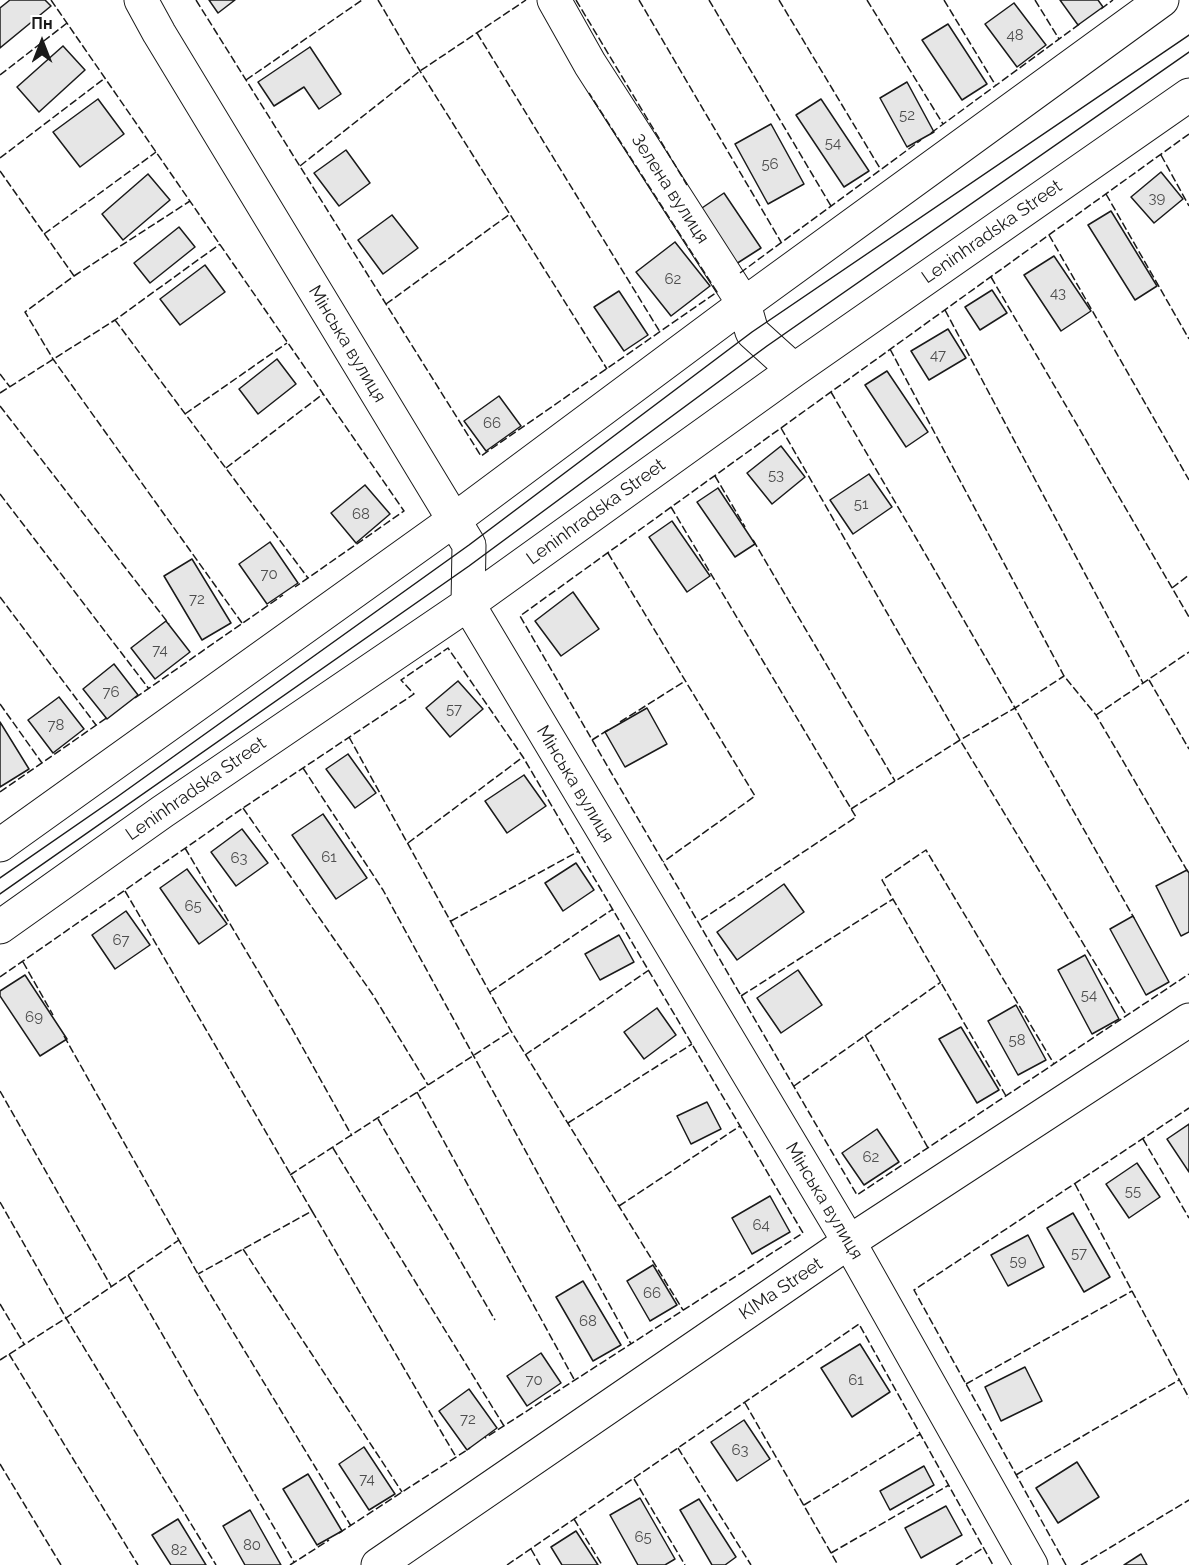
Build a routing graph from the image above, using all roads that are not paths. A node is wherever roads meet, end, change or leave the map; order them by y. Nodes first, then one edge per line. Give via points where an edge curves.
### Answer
1 (141, 0) edge
2 (554, 0) edge
3 (1162, 0) edge
4 (1189, 94) edge
5 (744, 304) junction
6 (794, 370) junction
7 (454, 520) junction
8 (468, 604) junction
9 (0, 845) edge
10 (0, 927) edge
11 (1189, 1020) edge
12 (849, 1242) junction
13 (378, 1565) edge
14 (1031, 1565) edge

1 - 7 street, Мінська вулиця
2 - 5 street, Зелена вулиця via 590,64
3 - 5 street
4 - 6 street, Leninhradska Street
5 - 6 street, Зелена вулиця via 752,332
5 - 7 street
6 - 8 street, Leninhradska Street
7 - 8 street, Мінська вулиця via 469,545
7 - 9 street
8 - 10 street, Leninhradska Street
8 - 12 street, Мінська вулиця
11 - 12 street, KIMa Street
12 - 13 street, KIMa Street
12 - 14 street, Мінська вулиця

